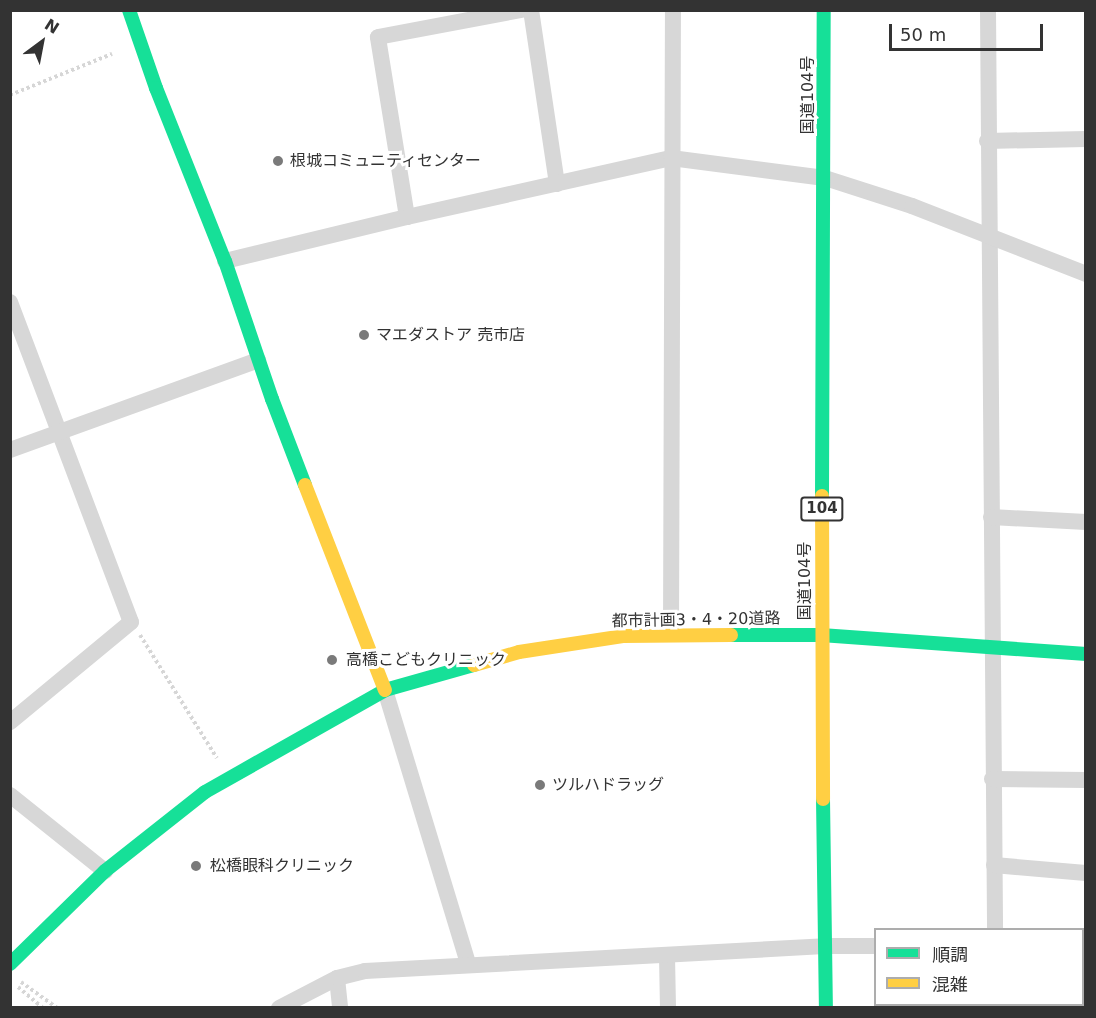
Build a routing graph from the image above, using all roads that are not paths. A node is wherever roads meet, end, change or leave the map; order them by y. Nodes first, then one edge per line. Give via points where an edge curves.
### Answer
1 (129, 10) edge
2 (521, 10) edge
3 (531, 10) edge
4 (673, 10) edge
5 (824, 10) edge
6 (988, 10) edge
7 (1086, 139) edge
8 (987, 141) junction
9 (671, 158) junction
10 (825, 178) junction
11 (557, 184) junction
12 (407, 217) junction
13 (988, 236) junction
14 (225, 261) junction
15 (1086, 274) edge
16 (10, 302) edge
17 (258, 360) junction
18 (61, 433) junction
19 (10, 450) edge
20 (991, 517) junction
21 (1086, 522) edge
22 (671, 634) junction
23 (821, 635) junction
24 (991, 648) junction
25 (1086, 654) edge
26 (385, 690) junction
27 (10, 722) edge
28 (992, 778) junction
29 (1086, 780) edge
30 (10, 795) edge
31 (994, 865) junction
32 (105, 871) junction
33 (1086, 873) edge
34 (995, 928) edge
35 (824, 946) junction
36 (874, 946) edge
37 (667, 956) junction
38 (10, 964) edge
39 (468, 964) junction
40 (338, 978) junction
41 (279, 1008) edge
42 (340, 1008) edge
43 (668, 1008) edge
44 (826, 1008) edge

1 - 14 main road
2 - 12 street via 378,37
3 - 11 street
4 - 9 street
5 - 10 main road, 国道104号 / 104
6 - 8 street
7 - 8 street
8 - 13 street
9 - 10 street
9 - 11 street
9 - 22 street
10 - 13 street
10 - 23 main road, 国道104号 / 104
11 - 12 street
12 - 14 street
13 - 15 street
13 - 20 street
14 - 17 main road
16 - 18 street
17 - 18 street
17 - 26 main road
18 - 19 street
18 - 27 street via 131,622
20 - 21 street
20 - 24 street
22 - 23 main road, 都市計画3・4・20道路
22 - 26 main road, 都市計画3・4・20道路 via 623,636 519,652
23 - 24 main road, 都市計画3・4・20道路
23 - 35 main road, 国道104号 / 104
24 - 25 main road, 都市計画3・4・20道路
24 - 28 street
26 - 32 main road, 都市計画3・4・20道路 via 205,792
26 - 39 street
28 - 29 street
28 - 31 street
30 - 32 street
31 - 33 street
31 - 34 street
32 - 38 main road, 都市計画3・4・20道路
35 - 36 street
35 - 37 street
35 - 44 main road, 国道104号 / 104
37 - 39 street
37 - 43 street
39 - 40 street via 365,971
40 - 41 street
40 - 42 street

